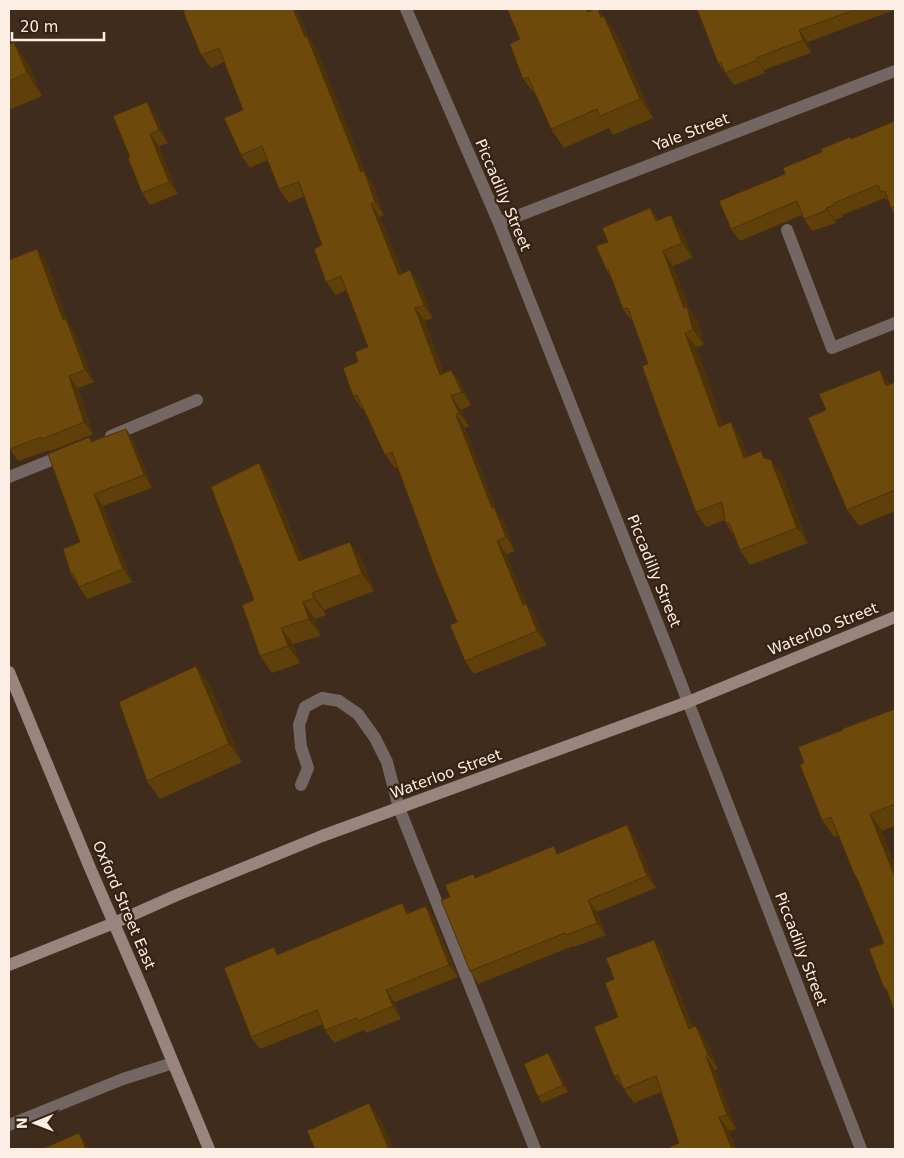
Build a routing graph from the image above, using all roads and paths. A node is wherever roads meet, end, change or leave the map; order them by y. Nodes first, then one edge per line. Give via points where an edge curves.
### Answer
1 (406, 9) edge
2 (895, 71) edge
3 (499, 223) junction
4 (787, 230) dead end
5 (895, 323) edge
6 (197, 400) dead end
7 (98, 441) edge
8 (71, 452) edge
9 (9, 477) edge
10 (895, 617) edge
11 (9, 672) edge
12 (688, 702) junction
13 (301, 784) dead end
14 (399, 808) junction
15 (114, 923) junction
16 (9, 965) edge
17 (174, 1063) junction
18 (9, 1124) edge
19 (210, 1149) edge
20 (535, 1149) edge
21 (861, 1149) edge

1 - 3 street, Piccadilly Street
2 - 3 street, Yale Street
3 - 12 street, Piccadilly Street
4 - 5 street via 832,348
6 - 7 street
8 - 9 street
10 - 12 street, Waterloo Street
11 - 15 street, Oxford Street East
12 - 14 street, Waterloo Street
12 - 21 street, Piccadilly Street
13 - 14 street via 308,768 301,747 299,725 305,707 322,698 339,701 358,714 375,738 387,762
14 - 15 street, Waterloo Street via 322,836
14 - 20 street
15 - 16 street, Waterloo Street
15 - 17 street, Oxford Street East
17 - 18 street via 123,1079
17 - 19 street, Oxford Street East

